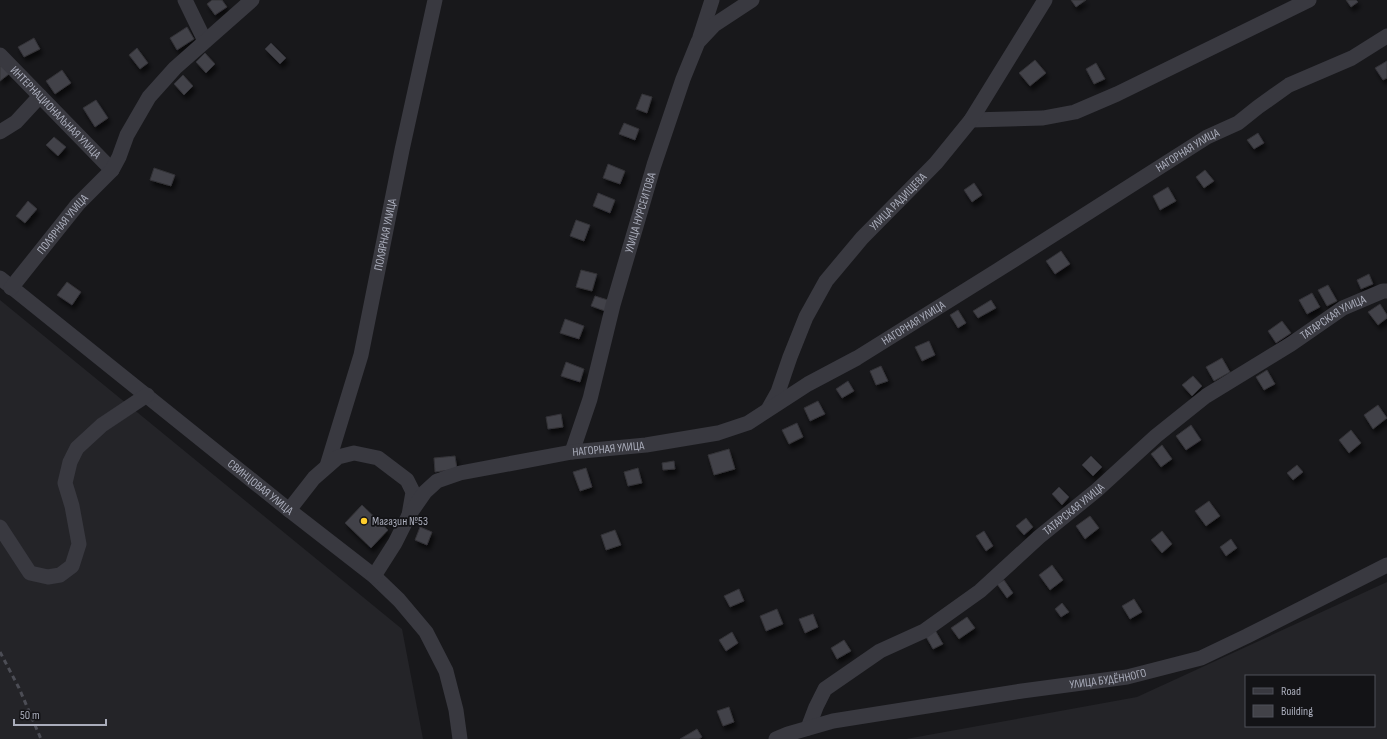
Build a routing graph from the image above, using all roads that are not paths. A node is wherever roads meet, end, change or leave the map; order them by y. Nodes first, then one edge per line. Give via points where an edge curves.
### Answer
1 (185, 0) edge
2 (252, 0) edge
3 (435, 0) edge
4 (712, 0) edge
5 (752, 0) edge
6 (1046, 0) edge
7 (1309, 0) edge
8 (1387, 36) edge
9 (205, 41) junction
10 (698, 42) junction
11 (0, 55) edge
12 (40, 96) junction
13 (971, 120) junction
14 (0, 132) edge
15 (112, 170) junction
16 (5, 283) edge
17 (1387, 291) edge
18 (147, 395) junction
19 (767, 411) junction
20 (572, 452) junction
21 (327, 466) junction
22 (289, 510) junction
23 (409, 515) junction
24 (0, 527) edge
25 (1387, 565) edge
26 (374, 576) junction
27 (808, 728) junction
28 (785, 737) edge
29 (460, 739) edge

1 - 9 street
2 - 9 street, ПОЛЯРНАЯ УЛИЦА
3 - 21 street, ПОЛЯРНАЯ УЛИЦА via 361,355
4 - 10 street
5 - 10 street, УЛИЦА НУРСЕИТОВА via 714,25
6 - 13 street, УЛИЦА РАДИЩЕВА
7 - 13 street via 1075,112 1043,118
8 - 19 street, НАГОРНАЯ УЛИЦА via 1352,58 1289,85 1238,124 1207,138 857,358 808,384
9 - 15 street, ПОЛЯРНАЯ УЛИЦА via 148,97
10 - 20 street, УЛИЦА НУРСЕИТОВА via 654,166 613,306 590,399
11 - 12 street, ИНТЕРНАЦИОНАЛЬНАЯ УЛИЦА
12 - 14 street via 16,122
12 - 15 street, ИНТЕРНАЦИОНАЛЬНАЯ УЛИЦА
13 - 19 street, УЛИЦА РАДИЩЕВА via 936,163 862,238 826,281 806,317 778,392
15 - 16 street, ПОЛЯРНАЯ УЛИЦА
16 - 18 street, СВИНЦОВАЯ УЛИЦА
17 - 27 street, ТАТАРСКАЯ УЛИЦА via 1342,308 1292,344 1206,396 1156,436 980,591 924,631 880,651 825,689
18 - 22 street, СВИНЦОВАЯ УЛИЦА
18 - 24 street via 102,424 77,448 70,462 65,484 79,544 72,566 60,575 30,573
19 - 20 street, НАГОРНАЯ УЛИЦА via 748,423 718,433 646,445
20 - 23 street, НАГОРНАЯ УЛИЦА via 460,472 437,481 425,492
21 - 22 street
21 - 23 street via 338,457 354,452 378,458 407,480 413,492
22 - 26 street, СВИНЦОВАЯ УЛИЦА
23 - 26 street
25 - 27 street, УЛИЦА БУДЁННОГО via 1200,658 1127,677 891,711
26 - 29 street, СВИНЦОВАЯ УЛИЦА via 426,632 446,671
27 - 28 street

